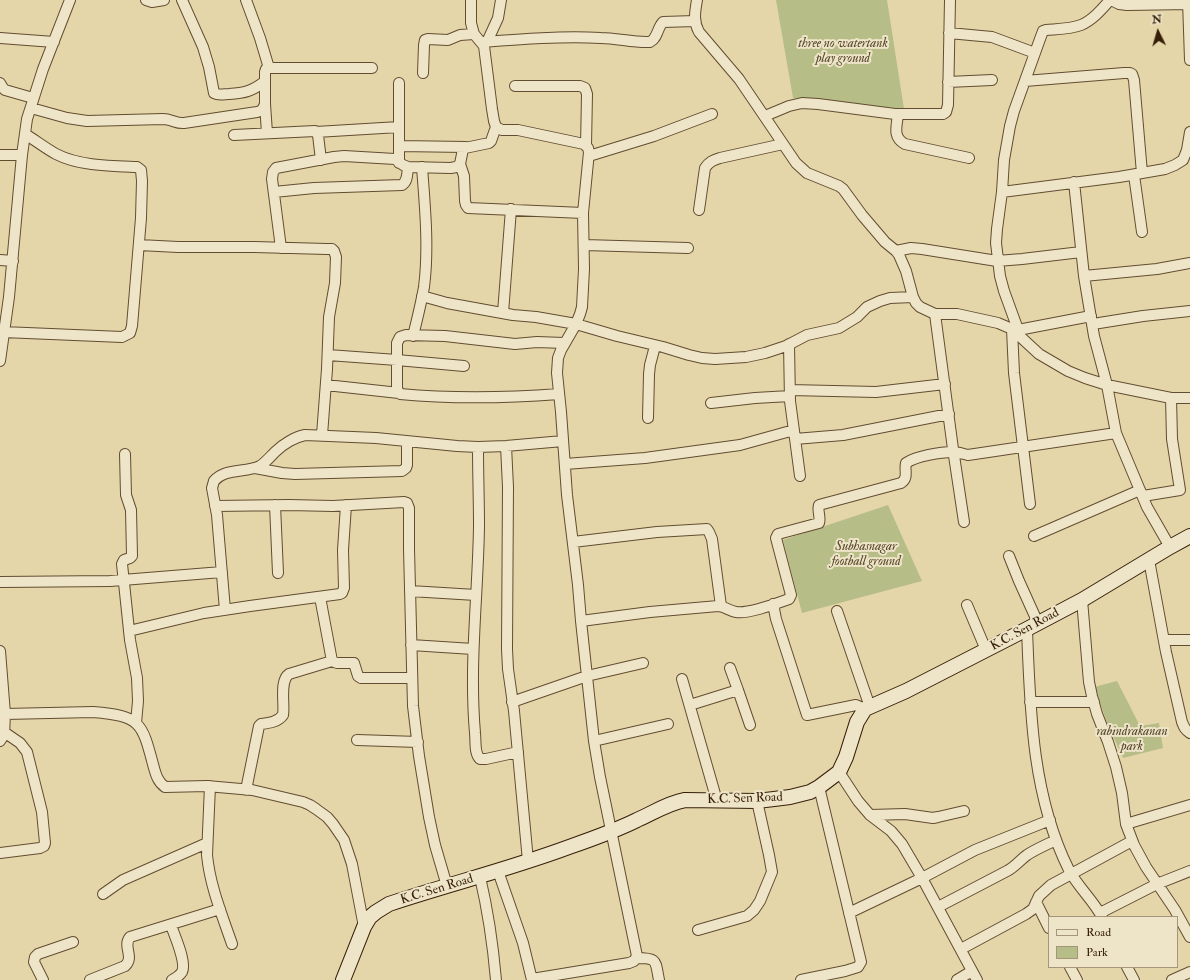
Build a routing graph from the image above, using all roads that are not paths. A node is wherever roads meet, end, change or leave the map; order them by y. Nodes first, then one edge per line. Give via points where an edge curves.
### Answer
1 (70, 0) edge
2 (164, 0) edge
3 (182, 0) edge
4 (246, 0) edge
5 (471, 0) edge
6 (501, 0) edge
7 (698, 0) edge
8 (950, 0) edge
9 (1111, 0) edge
10 (150, 1) edge
11 (1189, 3) edge
12 (694, 21) junction
13 (949, 33) junction
14 (474, 34) junction
15 (0, 38) edge
16 (54, 42) junction
17 (484, 42) junction
18 (1035, 53) junction
19 (1190, 60) edge
20 (269, 68) junction
21 (372, 68) dead end
22 (424, 73) dead end
23 (992, 80) dead end
24 (1025, 81) junction
25 (264, 82) junction
26 (948, 82) junction
27 (0, 83) edge
28 (399, 83) dead end
29 (515, 86) dead end
30 (32, 103) junction
31 (265, 104) junction
32 (712, 114) dead end
33 (898, 114) junction
34 (764, 116) junction
35 (399, 127) junction
36 (496, 127) junction
37 (316, 132) junction
38 (1190, 132) edge
39 (267, 133) junction
40 (25, 134) junction
41 (234, 134) dead end
42 (784, 144) junction
43 (399, 146) junction
44 (586, 146) junction
45 (466, 147) junction
46 (1189, 151) edge
47 (0, 155) edge
48 (22, 155) junction
49 (589, 156) junction
50 (969, 158) dead end
51 (320, 160) junction
52 (460, 164) junction
53 (404, 165) junction
54 (422, 167) junction
55 (1138, 174) junction
56 (1074, 182) junction
57 (274, 192) junction
58 (1002, 192) junction
59 (511, 209) junction
60 (699, 210) dead end
61 (583, 213) junction
62 (1142, 232) dead end
63 (138, 245) junction
64 (584, 245) junction
65 (281, 248) junction
66 (688, 248) dead end
67 (896, 251) junction
68 (1081, 252) junction
69 (0, 260) edge
70 (12, 261) junction
71 (997, 261) junction
72 (1190, 263) edge
73 (1084, 276) junction
74 (422, 296) junction
75 (913, 297) junction
76 (1190, 311) edge
77 (504, 313) junction
78 (935, 314) junction
79 (1092, 320) junction
80 (576, 324) junction
81 (3, 332) junction
82 (1016, 332) junction
83 (413, 336) junction
84 (564, 343) junction
85 (789, 344) junction
86 (655, 346) junction
87 (328, 355) junction
88 (397, 360) junction
89 (0, 361) edge
90 (464, 366) dead end
91 (945, 384) junction
92 (326, 385) junction
93 (1107, 385) junction
94 (399, 393) junction
95 (790, 393) junction
96 (559, 394) junction
97 (1171, 398) junction
98 (1190, 398) edge
99 (711, 403) dead end
100 (949, 414) junction
101 (648, 418) dead end
102 (1116, 433) junction
103 (794, 435) junction
104 (322, 436) junction
105 (563, 441) junction
106 (407, 442) junction
107 (506, 446) junction
108 (1023, 446) junction
109 (478, 447) junction
110 (954, 452) junction
111 (125, 454) dead end
112 (565, 464) junction
113 (255, 468) junction
114 (800, 476) dead end
115 (1142, 493) junction
116 (1030, 504) dead end
117 (275, 505) junction
118 (346, 505) junction
119 (215, 506) junction
120 (964, 522) dead end
121 (1034, 536) dead end
122 (1190, 536) edge
123 (573, 542) junction
124 (1170, 547) junction
125 (1009, 556) dead end
126 (1149, 560) junction
127 (222, 572) junction
128 (278, 573) dead end
129 (124, 580) junction
130 (0, 582) edge
131 (410, 591) junction
132 (476, 595) junction
133 (320, 597) junction
134 (1082, 600) junction
135 (773, 604) junction
136 (967, 605) dead end
137 (721, 606) junction
138 (224, 610) junction
139 (837, 611) dead end
140 (581, 621) junction
141 (1032, 626) junction
142 (129, 631) junction
143 (1164, 640) junction
144 (1190, 640) edge
145 (411, 645) junction
146 (474, 649) junction
147 (986, 650) junction
148 (0, 651) edge
149 (332, 661) junction
150 (643, 663) dead end
151 (730, 668) dead end
152 (587, 676) junction
153 (412, 678) junction
154 (682, 680) dead end
155 (738, 690) junction
156 (512, 702) junction
157 (1030, 702) junction
158 (1094, 702) junction
159 (690, 705) junction
160 (868, 708) junction
161 (3, 715) edge
162 (136, 723) junction
163 (668, 724) dead end
164 (750, 725) dead end
165 (1190, 733) edge
166 (2, 737) edge
167 (357, 740) dead end
168 (594, 741) junction
169 (418, 742) junction
170 (518, 752) junction
171 (839, 772) junction
172 (210, 786) junction
173 (819, 787) junction
174 (246, 790) junction
175 (717, 801) junction
176 (757, 801) junction
177 (1190, 806) edge
178 (964, 811) dead end
179 (870, 815) junction
180 (1050, 820) junction
181 (1126, 824) junction
182 (611, 831) junction
183 (1056, 840) junction
184 (1132, 841) junction
185 (208, 843) junction
186 (0, 853) edge
187 (528, 861) junction
188 (498, 871) junction
189 (1190, 871) edge
190 (1071, 873) junction
191 (480, 877) junction
192 (922, 878) junction
193 (1157, 884) junction
194 (447, 886) junction
195 (103, 894) dead end
196 (1036, 902) junction
197 (938, 907) junction
198 (220, 909) junction
199 (849, 913) junction
200 (1101, 915) edge
201 (171, 924) junction
202 (1048, 926) edge
203 (364, 927) junction
204 (698, 930) dead end
205 (1190, 936) edge
206 (73, 942) dead end
207 (232, 944) dead end
208 (961, 949) junction
209 (636, 958) junction
210 (1071, 968) edge
211 (1128, 968) edge
212 (1190, 972) edge
213 (585, 975) edge
214 (975, 976) edge
215 (43, 980) edge
216 (90, 980) edge
217 (172, 980) edge
218 (343, 980) edge
219 (496, 980) edge
220 (532, 980) edge
221 (659, 980) edge
222 (801, 980) edge
223 (957, 980) edge
224 (1077, 980) edge
225 (1134, 980) edge
226 (1172, 980) edge

1 - 16 street
2 - 10 street
3 - 25 street via 203,47 214,93 243,93
4 - 20 street
5 - 14 street via 471,23
6 - 17 street via 498,18
7 - 12 street
8 - 13 street
9 - 11 street via 1127,5
9 - 18 street via 1097,15 1081,25 1043,31
11 - 19 street
12 - 17 street via 663,22 654,40 650,42 572,37
12 - 34 street via 699,32 739,78
13 - 18 street via 992,37
13 - 26 street
14 - 17 street
14 - 22 street via 460,35 451,40 425,40
15 - 16 street
16 - 30 street
17 - 36 street
18 - 24 street
20 - 21 street
20 - 25 street via 264,72
23 - 26 street
24 - 55 street via 1124,72 1132,74
24 - 58 street via 1010,126
25 - 31 street
26 - 33 street via 947,109 943,114
27 - 30 street via 6,90
28 - 35 street
29 - 44 street via 585,88
30 - 31 street via 77,120 169,119 180,124 257,112 264,108
30 - 40 street
31 - 39 street
32 - 49 street via 654,136
33 - 34 street via 802,103
33 - 50 street via 896,136 900,141
34 - 42 street
35 - 37 street
35 - 43 street
36 - 44 street
36 - 45 street via 489,143
37 - 39 street via 312,130
37 - 51 street
38 - 46 street
39 - 41 street
40 - 48 street
40 - 63 street via 55,154 72,160 108,166 137,167 141,170
42 - 60 street via 712,160 705,168
42 - 67 street via 796,163 807,173 839,186 866,221
43 - 45 street
43 - 53 street
44 - 49 street
45 - 52 street
46 - 55 street via 1183,160 1175,165
47 - 48 street
48 - 70 street
49 - 61 street
51 - 53 street via 344,156 390,158
51 - 57 street via 276,168 272,174
52 - 54 street via 451,168
52 - 59 street via 464,173 467,207
53 - 54 street
53 - 57 street via 406,180 402,185
54 - 74 street via 426,216
55 - 56 street
55 - 62 street
56 - 58 street
56 - 68 street
57 - 65 street
58 - 71 street via 997,229
59 - 61 street
59 - 77 street
61 - 64 street
63 - 65 street
63 - 81 street via 132,326 127,336
64 - 66 street
64 - 80 street via 582,307
65 - 87 street via 332,249 335,254 335,283 329,317
67 - 71 street via 922,249
67 - 75 street via 906,271
68 - 71 street
68 - 73 street
69 - 70 street
70 - 81 street
71 - 82 street
72 - 73 street
73 - 79 street
74 - 77 street
74 - 83 street
75 - 78 street via 920,307
75 - 85 street via 880,301 867,307 839,328 807,335
76 - 79 street
77 - 80 street
78 - 82 street via 957,314 988,320
78 - 91 street
79 - 82 street
79 - 93 street
80 - 84 street
80 - 86 street
81 - 89 street
82 - 93 street via 1039,354 1068,371
82 - 108 street via 1014,373
83 - 84 street via 444,336 515,344
83 - 88 street via 402,336 398,339
84 - 96 street via 556,373
85 - 86 street via 746,357 715,359
85 - 95 street
86 - 101 street via 649,374
87 - 88 street
87 - 92 street
88 - 90 street
88 - 94 street
91 - 95 street via 876,392
91 - 100 street
92 - 94 street
92 - 104 street
93 - 97 street
93 - 102 street
94 - 96 street via 465,398
95 - 99 street
95 - 103 street
96 - 105 street
97 - 98 street
97 - 115 street via 1172,439 1180,490
100 - 103 street via 843,435
100 - 110 street
102 - 108 street
102 - 115 street
103 - 112 street via 645,458
103 - 114 street
104 - 106 street
104 - 113 street via 299,436
105 - 107 street
105 - 112 street
106 - 109 street
106 - 113 street via 407,465 402,471 295,474
107 - 109 street
107 - 156 street via 507,649
108 - 110 street via 968,454
108 - 116 street
109 - 132 street via 479,527
110 - 120 street
110 - 135 street via 913,459 906,463 904,482 819,505 819,523 778,534 776,538 791,595 789,599
111 - 129 street via 126,495 131,510 132,556 122,562
112 - 123 street
113 - 119 street via 222,474 216,479 212,484
115 - 121 street
115 - 124 street via 1147,507
117 - 118 street
117 - 119 street
117 - 128 street
118 - 131 street via 407,503
118 - 133 street via 343,532 343,590 338,595
119 - 127 street
122 - 124 street, K.C. Sen Road
123 - 137 street via 707,529 712,539
123 - 140 street
124 - 126 street, K.C. Sen Road
125 - 141 street
126 - 134 street, K.C. Sen Road
126 - 143 street
127 - 129 street
127 - 138 street
129 - 130 street
129 - 142 street
131 - 132 street
131 - 145 street
132 - 146 street
133 - 138 street
133 - 149 street
134 - 141 street, K.C. Sen Road
134 - 158 street via 1089,682
135 - 137 street via 741,612
135 - 160 street via 807,715 856,705
136 - 147 street
137 - 140 street
138 - 142 street
139 - 160 street
140 - 152 street
141 - 147 street, K.C. Sen Road
141 - 157 street
142 - 162 street via 138,689
143 - 144 street
143 - 165 street via 1182,722
145 - 146 street
145 - 153 street
146 - 170 street via 474,723 477,755 483,759
147 - 160 street, K.C. Sen Road
148 - 161 street
149 - 153 street via 354,663 361,678
149 - 174 street via 286,676 283,683 283,715 277,720 259,726
150 - 152 street
151 - 155 street
152 - 156 street
152 - 168 street
153 - 169 street
154 - 159 street
155 - 159 street
155 - 164 street
156 - 170 street
157 - 158 street
157 - 180 street via 1036,762
158 - 181 street via 1116,767
159 - 175 street
160 - 171 street, K.C. Sen Road via 857,722
161 - 162 street via 93,712 119,715
161 - 166 street
162 - 172 street via 142,730 157,777 163,786
163 - 168 street
166 - 186 street via 20,743 27,752 42,812 45,843 40,848
167 - 169 street
168 - 182 street
169 - 194 street via 429,818
170 - 187 street
171 - 173 street, K.C. Sen Road
171 - 179 street
172 - 174 street
172 - 185 street
173 - 176 street, K.C. Sen Road via 790,797
173 - 199 street
174 - 203 street via 310,805 333,824 344,840 352,864
175 - 176 street, K.C. Sen Road
175 - 182 street, K.C. Sen Road via 678,801
176 - 204 street via 772,872 760,901 747,916
177 - 181 street
178 - 179 street via 933,818 905,814
179 - 192 street via 897,837
180 - 183 street
180 - 192 street via 975,850
181 - 184 street
182 - 187 street, K.C. Sen Road
182 - 209 street
183 - 190 street
183 - 197 street via 1027,855 1008,871
184 - 190 street
184 - 193 street
185 - 195 street via 123,880
185 - 198 street via 210,873
187 - 188 street, K.C. Sen Road
188 - 191 street, K.C. Sen Road
188 - 220 street via 523,943
189 - 193 street
190 - 196 street via 1051,885
190 - 200 street
191 - 194 street, K.C. Sen Road
191 - 219 street via 487,907
192 - 197 street
192 - 199 street
193 - 200 street
193 - 205 street
194 - 203 street, K.C. Sen Road via 382,908 370,917
196 - 202 street
196 - 208 street via 1033,909 1026,914
197 - 208 street
198 - 201 street
198 - 207 street
199 - 222 street via 861,962 858,967
201 - 216 street via 128,938 128,963
201 - 217 street via 184,966 180,974
203 - 218 street, K.C. Sen Road
206 - 215 street via 35,957 34,962
208 - 214 street
209 - 213 street via 629,963
209 - 221 street via 654,960
210 - 224 street
211 - 225 street
212 - 226 street
213 - 220 street
214 - 223 street

